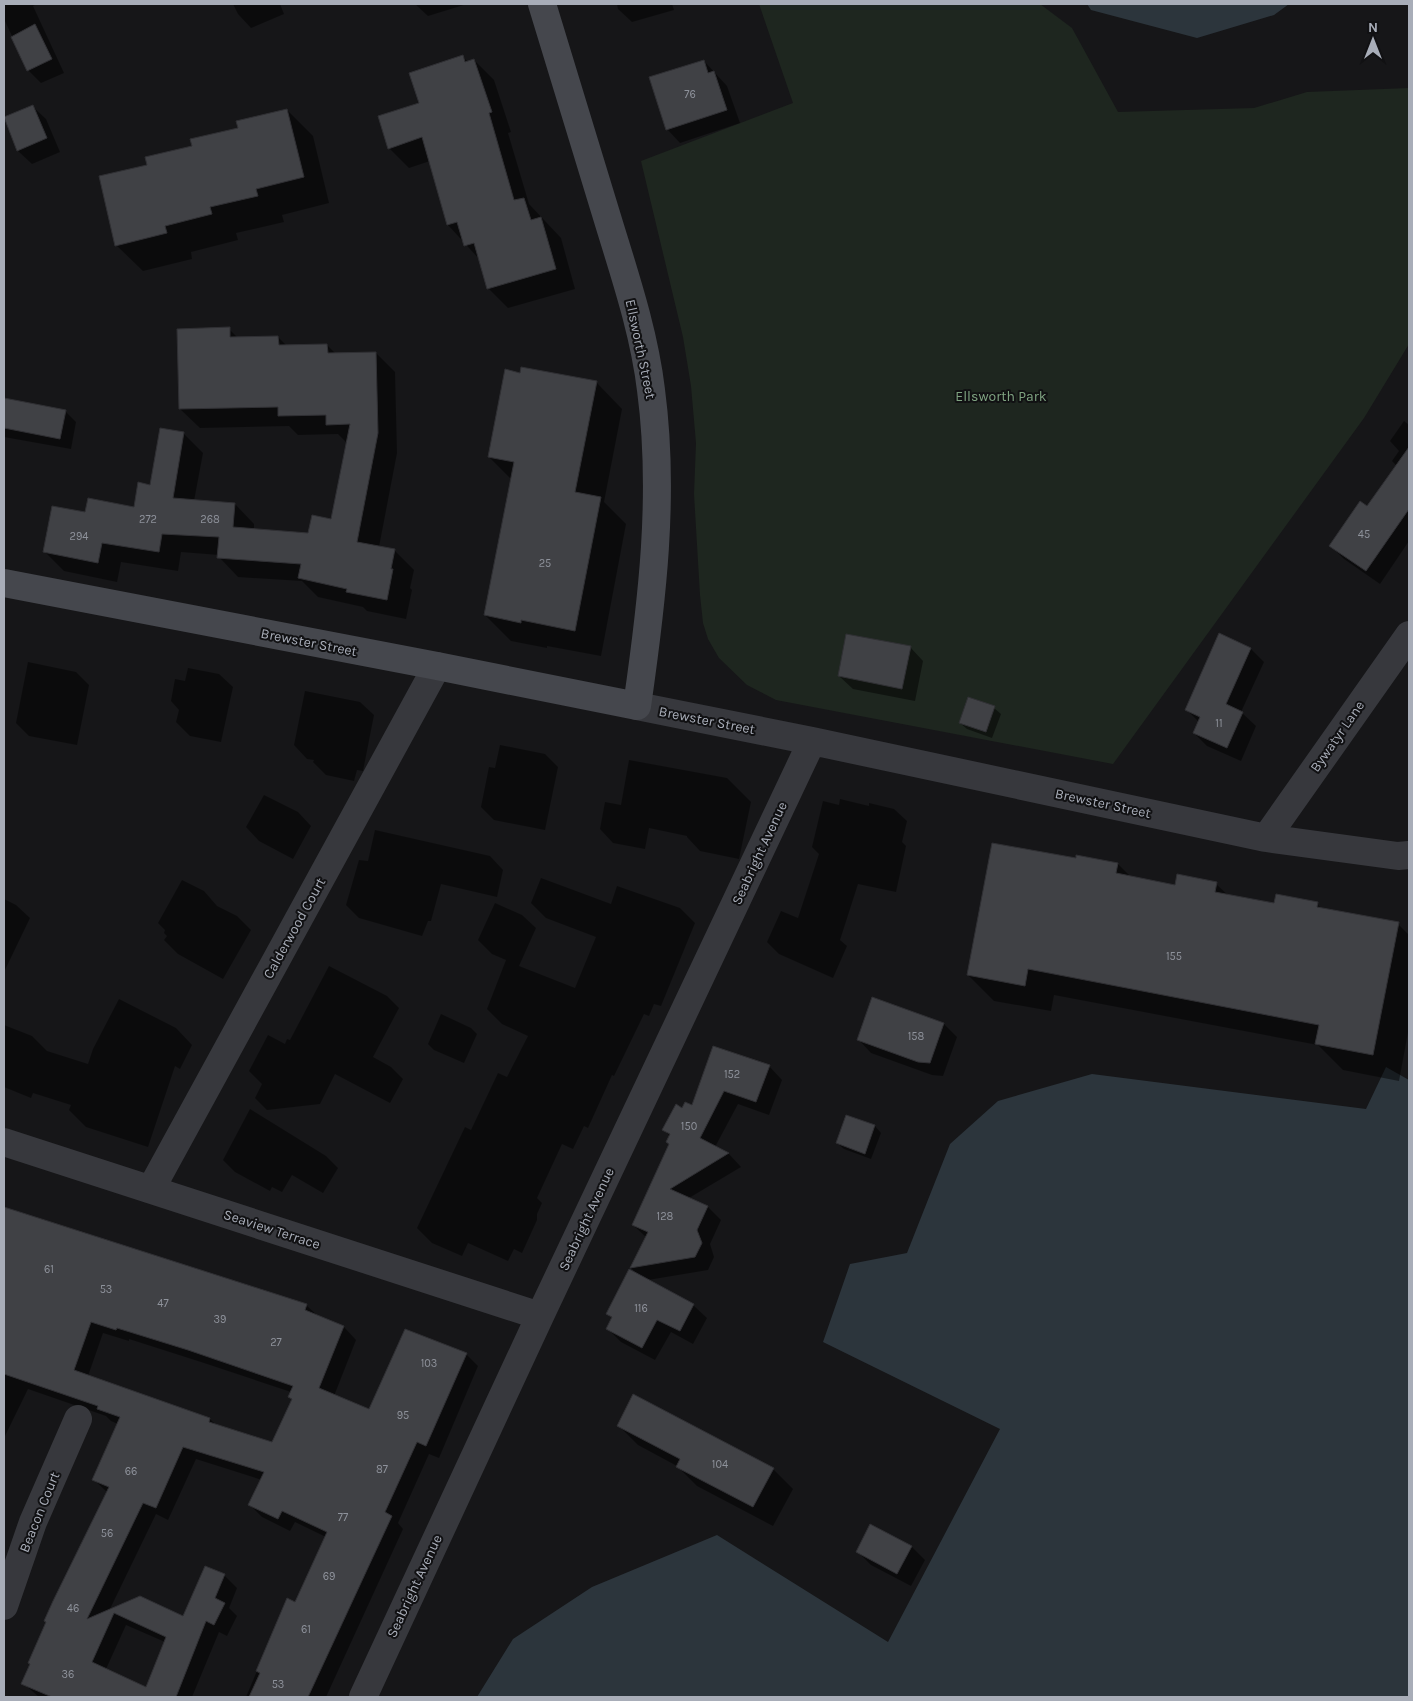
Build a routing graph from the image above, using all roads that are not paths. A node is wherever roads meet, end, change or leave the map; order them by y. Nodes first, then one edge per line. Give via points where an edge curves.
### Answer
1 (542, 4) edge
2 (4, 583) edge
3 (1409, 635) edge
4 (437, 666) junction
5 (637, 706) junction
6 (812, 742) junction
7 (1266, 838) junction
8 (1409, 855) edge
9 (4, 1142) edge
10 (151, 1189) junction
11 (540, 1316) junction
12 (78, 1419) dead end
13 (4, 1606) edge
14 (362, 1697) edge

1 - 5 street, Ellsworth Street via 629,291 651,388 656,453 656,519
2 - 4 street, Brewster Street
3 - 7 street, Bywatyr Lane
4 - 5 street, Brewster Street
4 - 10 street, Calderwood Court
5 - 6 street, Brewster Street
6 - 7 street, Brewster Street
6 - 11 street, Seabright Avenue
7 - 8 street, Brewster Street
9 - 10 street, Seaview Terrace
10 - 11 street, Seaview Terrace
11 - 14 street, Seabright Avenue
12 - 13 street, Beacon Court via 33,1522

